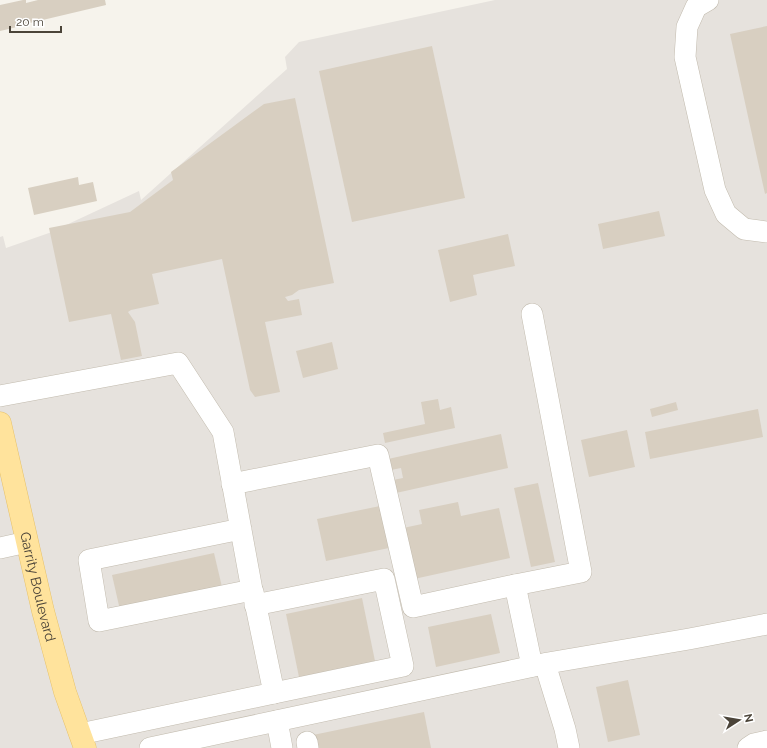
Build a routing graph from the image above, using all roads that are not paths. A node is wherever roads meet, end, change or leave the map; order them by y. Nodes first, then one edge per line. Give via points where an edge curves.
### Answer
1 (708, 0) edge
2 (767, 232) edge
3 (532, 314) dead end
4 (0, 396) edge
5 (0, 423) edge
6 (4, 461) edge
7 (232, 484) junction
8 (241, 529) junction
9 (27, 542) junction
10 (0, 548) edge
11 (515, 585) junction
12 (254, 597) junction
13 (767, 624) edge
14 (539, 665) junction
15 (274, 693) junction
16 (277, 721) junction
17 (83, 741) edge
18 (767, 741) edge
19 (150, 748) edge
20 (282, 748) edge
21 (569, 748) edge
22 (748, 748) edge

1 - 2 lane via 696,7 687,27 685,57 715,190 726,214 744,229
3 - 11 lane via 581,572
4 - 7 lane via 178,363 223,432
5 - 6 main road, Garrity Boulevard
6 - 9 main road, Garrity Boulevard
7 - 8 lane
7 - 11 lane via 378,455 413,607
8 - 12 lane
8 - 12 lane via 89,560 100,621
9 - 10 lane
9 - 17 main road, Garrity Boulevard via 65,692
11 - 14 lane
12 - 15 lane
12 - 15 lane via 384,579 403,666
13 - 14 lane
14 - 16 lane
14 - 21 lane via 565,729
15 - 17 lane
16 - 19 lane
16 - 20 lane
18 - 22 lane

